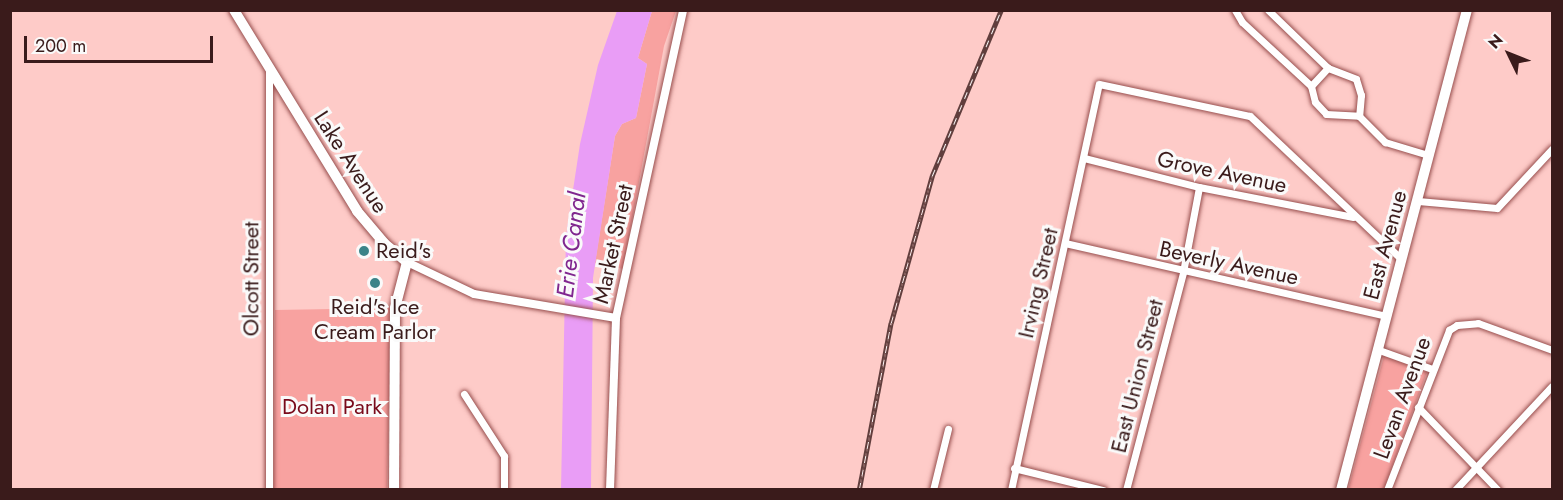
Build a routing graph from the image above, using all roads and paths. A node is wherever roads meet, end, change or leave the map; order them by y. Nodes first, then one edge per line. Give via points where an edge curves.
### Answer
1 (234, 10) edge
2 (683, 10) edge
3 (1235, 10) edge
4 (1268, 10) edge
5 (1467, 10) edge
6 (1329, 68) junction
7 (269, 69) junction
8 (1311, 86) junction
9 (1359, 116) junction
10 (1552, 149) edge
11 (1428, 155) junction
12 (1084, 159) junction
13 (1199, 187) junction
14 (1418, 201) junction
15 (1353, 217) junction
16 (1065, 243) junction
17 (1400, 258) junction
18 (407, 262) junction
19 (1183, 272) junction
20 (1386, 316) junction
21 (615, 318) junction
22 (1379, 350) junction
23 (1552, 350) edge
24 (1432, 369) junction
25 (1552, 386) edge
26 (464, 394) dead end
27 (1418, 407) junction
28 (948, 429) dead end
29 (1014, 468) junction
30 (1478, 468) junction
31 (269, 489) edge
32 (394, 489) edge
33 (504, 489) edge
34 (610, 489) edge
35 (933, 489) edge
36 (1011, 489) edge
37 (1104, 489) edge
38 (1126, 489) edge
39 (1341, 489) edge
40 (1387, 489) edge
41 (1455, 489) edge
42 (1498, 489) edge

1 - 7 main road, Lake Avenue
2 - 21 street, Market Street
3 - 8 street via 1242,22
4 - 6 street
5 - 11 main road, East Avenue
6 - 8 street
6 - 9 street via 1356,79 1361,95
7 - 18 main road, Lake Avenue via 365,222
7 - 31 street, Olcott Street
8 - 9 street via 1316,102 1326,114
9 - 11 street via 1385,142
10 - 14 street via 1497,208
11 - 14 main road, East Avenue
12 - 13 street, Grove Avenue
12 - 15 street, Irving Street via 1099,84 1250,116
12 - 16 street, Irving Street
13 - 15 street, Grove Avenue
13 - 19 street, East Union Street
14 - 17 main road, East Avenue
15 - 17 street
16 - 19 street, Beverly Avenue
16 - 29 street, Irving Street
17 - 20 main road, East Avenue
18 - 21 street, Lake Avenue via 458,289
18 - 32 main road via 395,308
19 - 20 street, Beverly Avenue
19 - 38 street, East Union Street
20 - 22 main road, East Avenue
21 - 34 street, Market Street
22 - 24 street
22 - 39 main road, East Avenue
23 - 24 street, Levan Avenue via 1478,323 1457,325 1445,334
24 - 27 street, Levan Avenue
25 - 30 street
26 - 33 street via 504,456
27 - 30 street
27 - 40 street, Levan Avenue
28 - 35 street
29 - 36 street, Irving Street
29 - 37 street
30 - 41 street
30 - 42 street

